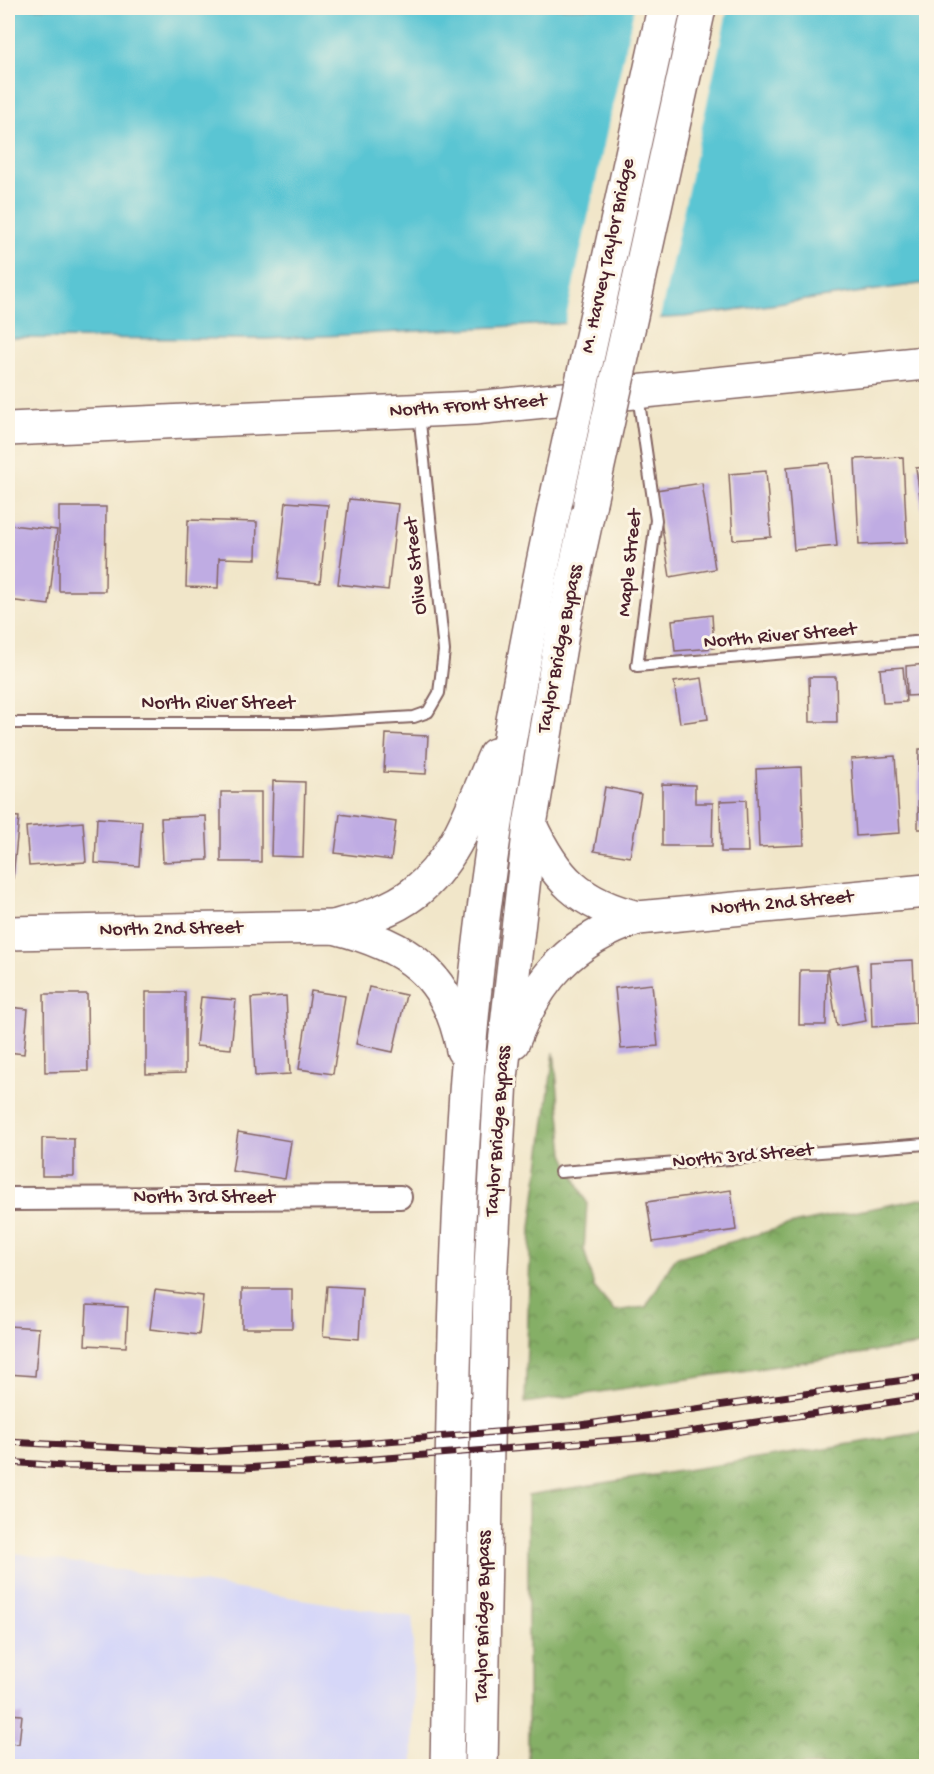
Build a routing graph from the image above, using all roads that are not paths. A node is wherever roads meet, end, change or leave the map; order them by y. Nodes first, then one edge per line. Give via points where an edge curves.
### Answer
1 (664, 8) edge
2 (699, 8) edge
3 (927, 363) edge
4 (638, 392) junction
5 (419, 412) junction
6 (8, 429) edge
7 (590, 502) joint
8 (555, 505) joint
9 (927, 641) edge
10 (637, 666) joint
11 (428, 712) joint
12 (513, 715) junction
13 (8, 723) edge
14 (530, 825) junction
15 (927, 891) edge
16 (638, 918) junction
17 (334, 927) junction
18 (8, 933) edge
19 (467, 1075) junction
20 (501, 1078) junction
21 (927, 1144) edge
22 (560, 1172) dead end
23 (400, 1197) dead end
24 (8, 1199) edge
25 (447, 1767) edge
26 (481, 1767) edge

1 - 8 main road, M. Harvey Taylor Bridge, bridge
2 - 7 main road, M. Harvey Taylor Bridge, bridge
3 - 4 main road, North Front Street
4 - 5 main road, North Front Street
4 - 10 lane, Maple Street via 656,519
5 - 6 main road, North Front Street
5 - 11 lane, Olive Street via 444,651 439,693
7 - 14 main road, Taylor Bridge Bypass via 562,633
8 - 12 main road, Taylor Bridge Bypass
9 - 10 lane, North River Street
11 - 13 lane, North River Street via 414,717 310,723
12 - 17 main road via 462,829 433,875 414,894 390,907
12 - 19 main road, Taylor Bridge Bypass via 480,946
14 - 16 main road via 542,851 573,889 611,912
14 - 20 main road, Taylor Bridge Bypass
15 - 16 main road, North 2nd Street
16 - 20 main road via 612,926 590,939 551,973 521,1020
17 - 18 main road, North 2nd Street
17 - 19 main road via 383,942 428,972 452,1008
19 - 25 main road, Taylor Bridge Bypass via 457,1285
20 - 26 main road, Taylor Bridge Bypass via 490,1286
21 - 22 lane, North 3rd Street
23 - 24 street, North 3rd Street

